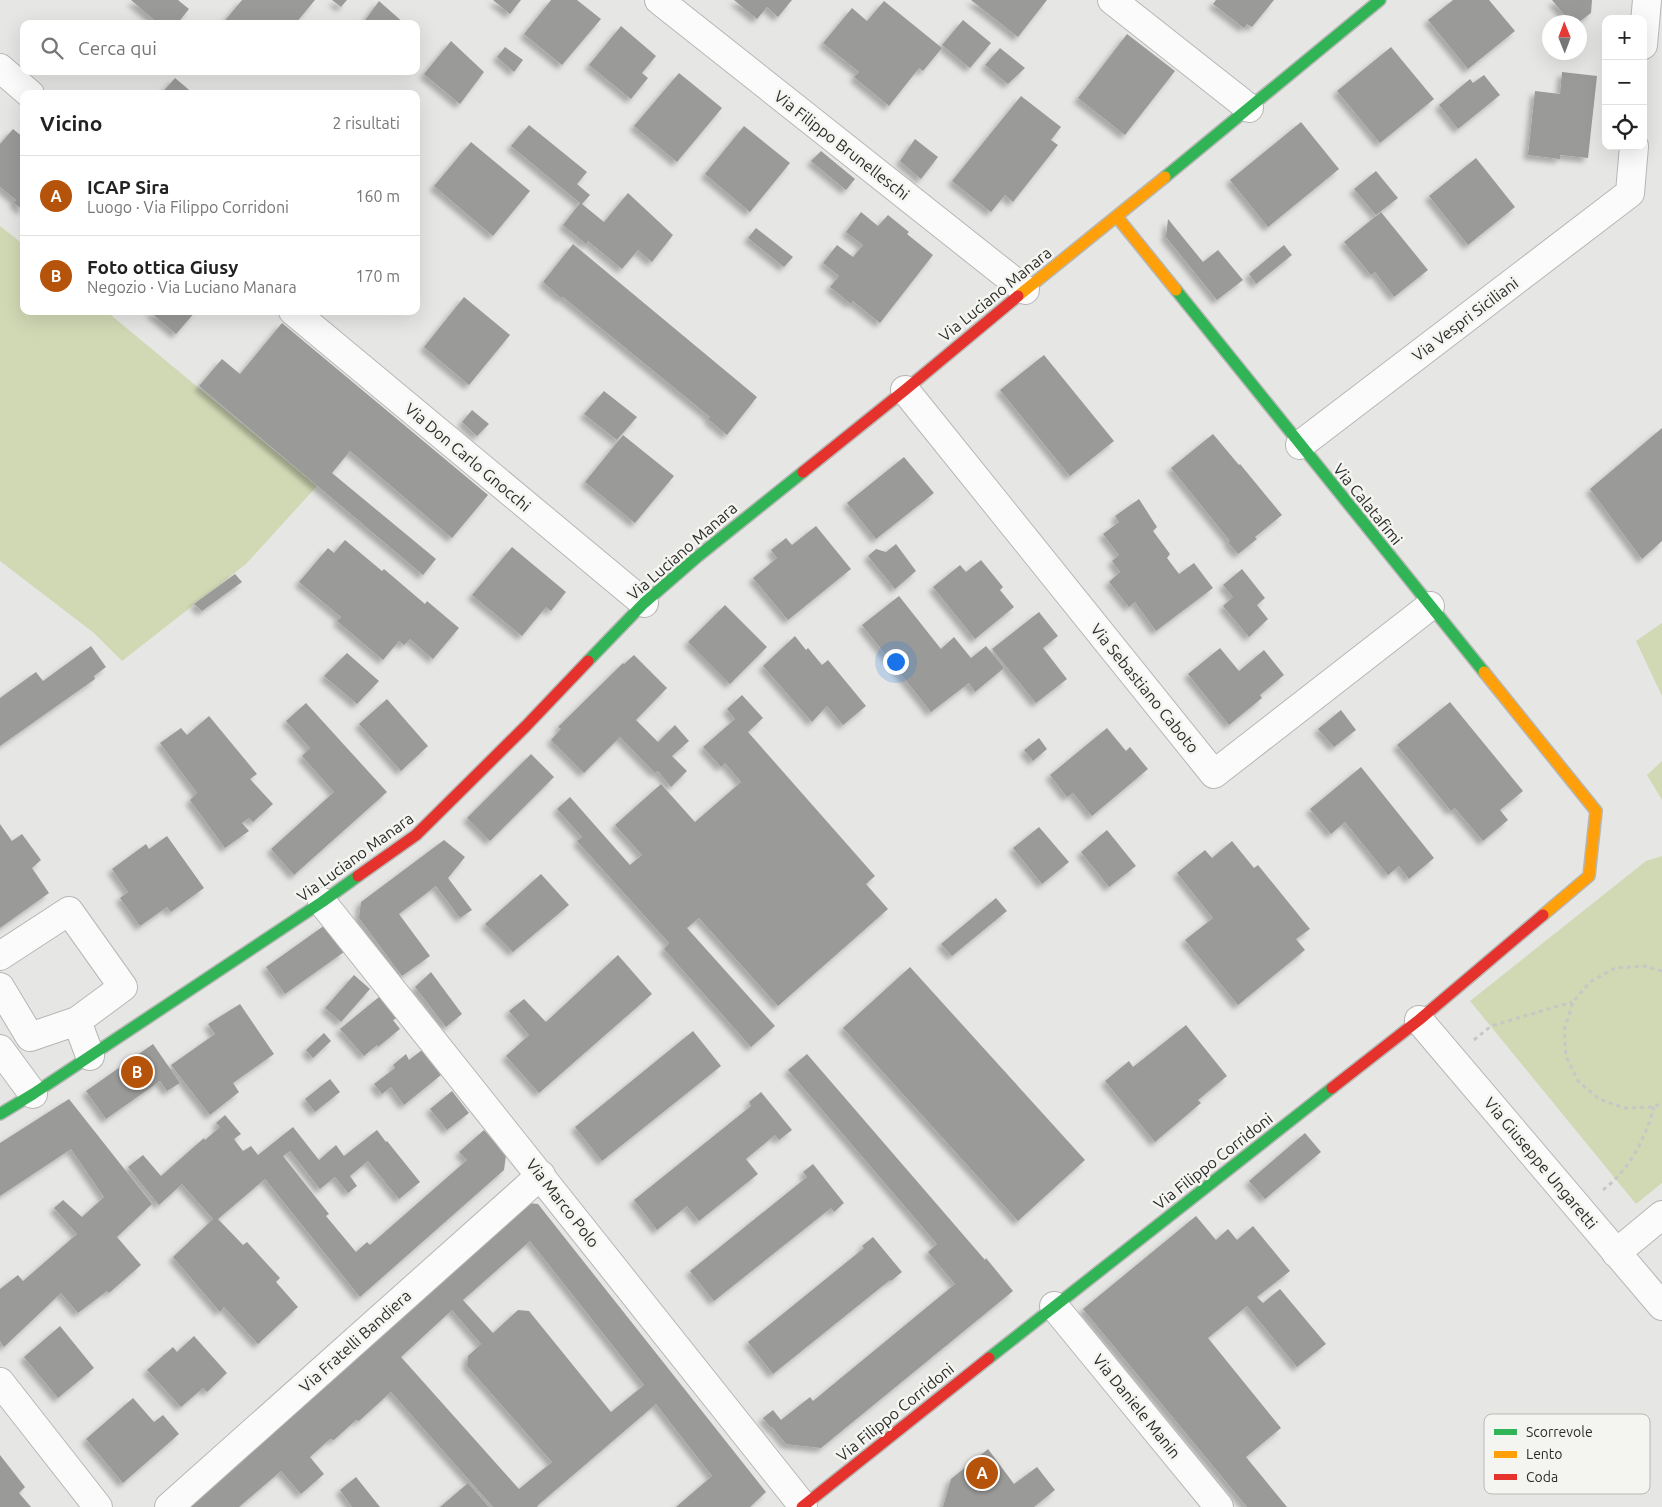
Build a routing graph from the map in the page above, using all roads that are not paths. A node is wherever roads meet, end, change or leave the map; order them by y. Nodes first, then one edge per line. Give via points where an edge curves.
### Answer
1 (659, 0) edge
2 (1112, 0) edge
3 (1380, 0) edge
4 (1647, 0) edge
5 (1646, 15) edge
6 (0, 68) edge
7 (25, 90) edge
8 (1249, 108) junction
9 (1634, 150) edge
10 (1116, 217) junction
11 (1025, 290) junction
12 (298, 315) edge
13 (905, 390) junction
14 (1300, 445) junction
15 (644, 603) junction
16 (1430, 606) junction
17 (1596, 811) joint
18 (322, 902) junction
19 (0, 956) edge
20 (0, 987) edge
21 (1420, 1020) junction
22 (78, 1022) junction
23 (0, 1049) edge
24 (90, 1056) junction
25 (33, 1094) junction
26 (0, 1114) edge
27 (541, 1175) junction
28 (1662, 1215) edge
29 (1616, 1252) junction
30 (1054, 1306) junction
31 (1662, 1306) edge
32 (0, 1382) edge
33 (803, 1506) edge
34 (98, 1507) edge
35 (169, 1507) edge
36 (1219, 1507) edge

1 - 11 street, Via Filippo Brunelleschi
2 - 8 street
3 - 8 street, Via Luciano Manara
4 - 5 street
6 - 7 street
8 - 10 street, Via Luciano Manara
9 - 14 street, Via Vespri Siciliani via 1630,193
10 - 11 street, Via Luciano Manara
10 - 14 street, Via Calatafimi
11 - 13 street, Via Luciano Manara
12 - 15 street, Via Don Carlo Gnocchi
13 - 15 street, Via Luciano Manara
13 - 16 street, Via Sebastiano Caboto via 1214,774
14 - 16 street, Via Calatafimi
15 - 18 street, Via Luciano Manara via 416,835
16 - 17 street, Via Calatafimi
17 - 21 street, Via Filippo Corridoni via 1590,876
18 - 24 street, Via Luciano Manara
18 - 27 street, Via Marco Polo
19 - 22 street via 69,911 123,987
20 - 22 street via 30,1037
21 - 29 street, Via Giuseppe Ungaretti
21 - 30 street, Via Filippo Corridoni
22 - 24 street
23 - 25 street
24 - 25 street, Via Luciano Manara
25 - 26 street, Via Luciano Manara
27 - 33 street, Via Marco Polo
27 - 35 street, Via Fratelli Bandiera
28 - 29 street
29 - 31 street, Via Giuseppe Ungaretti
30 - 33 street, Via Filippo Corridoni
30 - 36 street, Via Daniele Manin
32 - 34 street

